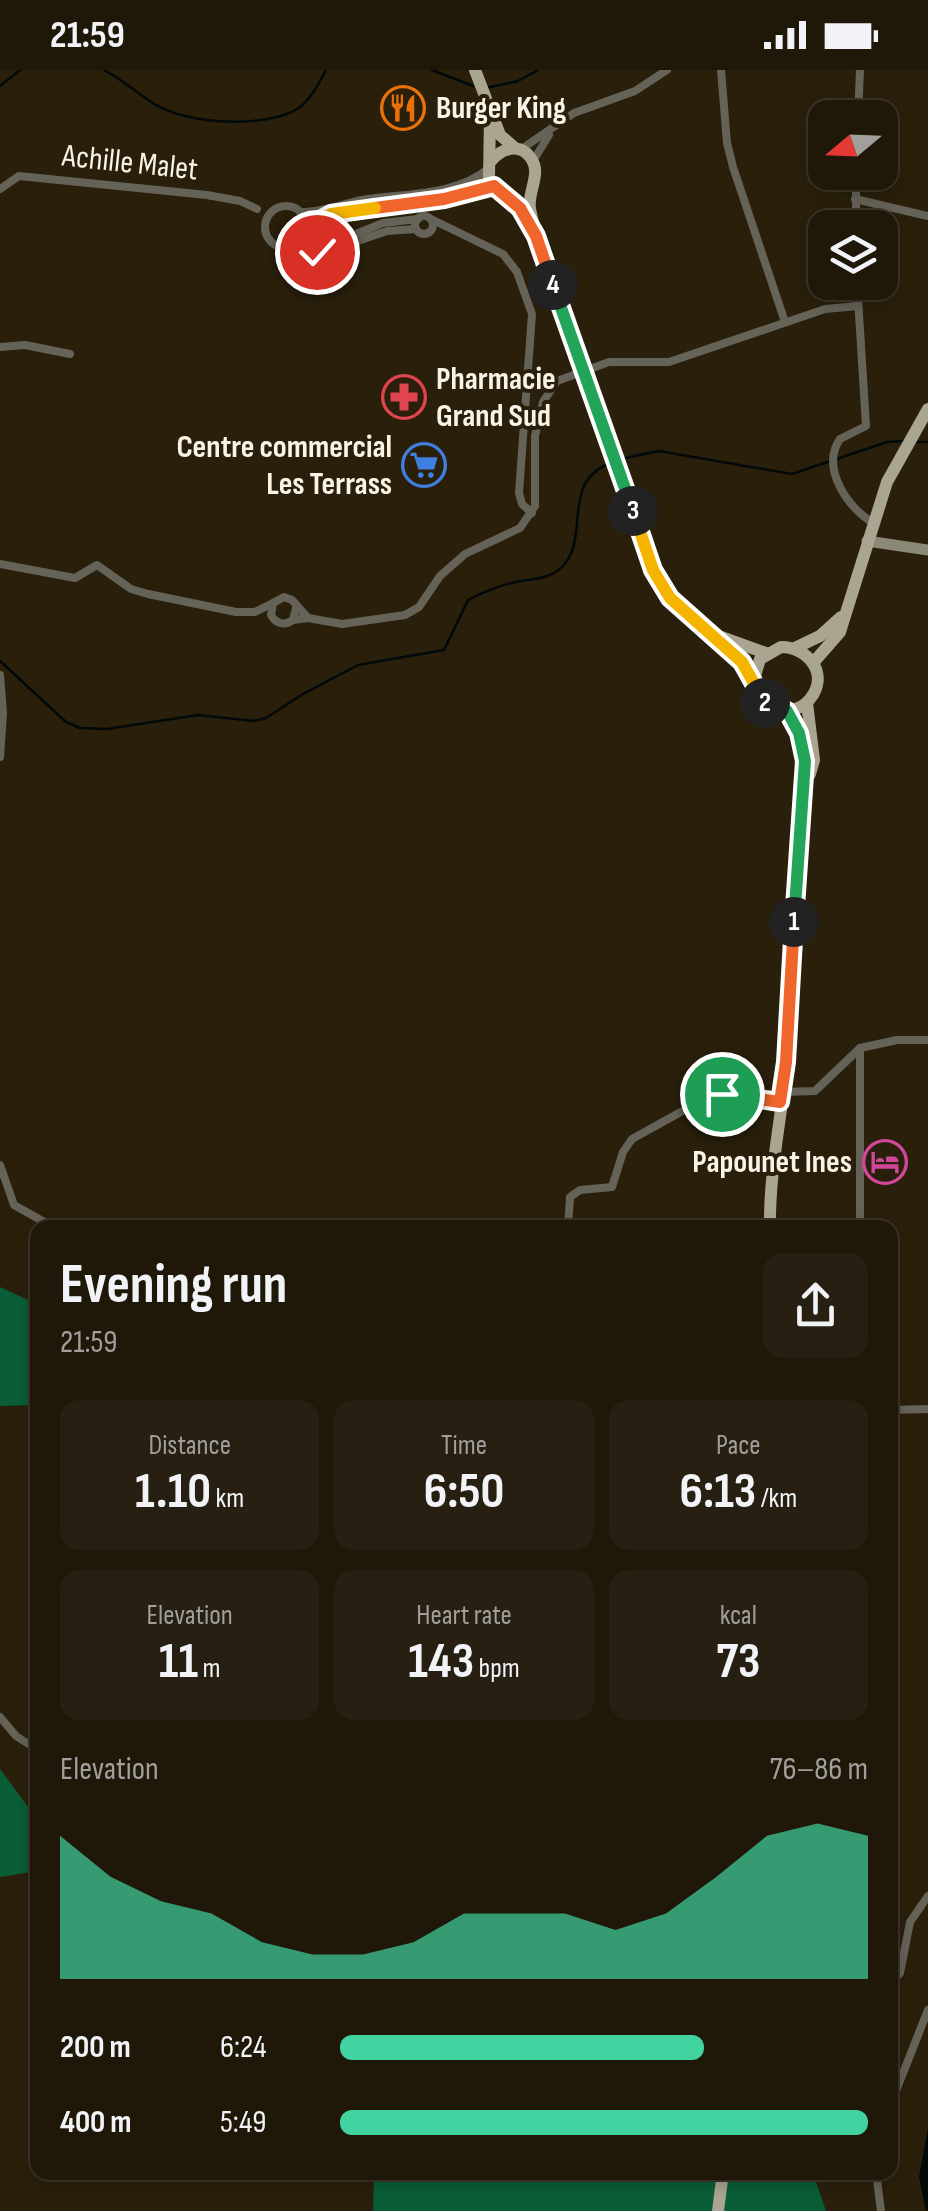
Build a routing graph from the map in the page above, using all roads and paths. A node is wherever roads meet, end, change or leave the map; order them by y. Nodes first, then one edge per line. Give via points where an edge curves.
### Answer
1 (475, 70) edge
2 (666, 70) edge
3 (722, 70) edge
4 (860, 70) edge
5 (859, 100) edge
6 (490, 113) junction
7 (553, 129) junction
8 (518, 149) junction
9 (533, 161) junction
10 (490, 164) junction
11 (530, 188) junction
12 (0, 189) edge
13 (500, 190) junction
14 (855, 190) edge
15 (855, 199) junction
16 (257, 209) junction
17 (855, 210) edge
18 (272, 211) junction
19 (300, 212) junction
20 (350, 212) junction
21 (928, 216) edge
22 (418, 218) junction
23 (432, 220) junction
24 (266, 223) junction
25 (450, 227) junction
26 (416, 229) junction
27 (306, 230) junction
28 (364, 230) junction
29 (432, 231) junction
30 (536, 236) junction
31 (295, 245) junction
32 (858, 300) edge
33 (858, 306) junction
34 (785, 322) junction
35 (0, 347) edge
36 (70, 354) dead end
37 (928, 409) edge
38 (532, 513) junction
39 (873, 523) junction
40 (867, 541) junction
41 (928, 550) edge
42 (0, 564) edge
43 (272, 603) junction
44 (296, 608) junction
45 (849, 608) junction
46 (255, 612) junction
47 (308, 618) junction
48 (273, 619) junction
49 (293, 620) junction
50 (692, 621) junction
51 (795, 648) junction
52 (766, 653) junction
53 (814, 663) junction
54 (1, 677) edge
55 (754, 680) junction
56 (807, 703) junction
57 (787, 711) junction
58 (0, 757) edge
59 (805, 790) junction
60 (928, 1040) edge
61 (860, 1048) junction
62 (781, 1097) junction
63 (0, 1166) edge
64 (41, 1220) edge
65 (569, 1220) edge
66 (771, 1220) edge
67 (860, 1220) edge
68 (928, 1409) edge
69 (898, 1410) edge
70 (0, 1717) edge
71 (30, 1745) edge
72 (928, 1896) edge
73 (898, 1975) edge
74 (928, 2010) edge
75 (898, 2086) edge
76 (723, 2180) edge
77 (877, 2180) edge
78 (718, 2211) edge
79 (882, 2211) edge

1 - 6 main road
2 - 7 street
3 - 34 street via 733,168
4 - 5 street
6 - 8 main road
6 - 10 main road
7 - 8 street
7 - 9 street
8 - 9 main road
8 - 10 main road via 504,150
9 - 11 main road
10 - 13 main road
10 - 19 street via 470,181 441,190
11 - 13 main road via 518,194
11 - 30 main road
12 - 16 street, Achille Malet via 19,176 208,195
13 - 20 street
13 - 30 main road via 518,204
14 - 15 street
15 - 17 street
15 - 21 street
16 - 18 street, Achille Malet
16 - 24 street
18 - 19 street via 288,206
18 - 24 street
19 - 27 street
20 - 27 street via 324,216
20 - 28 street via 334,219 333,232
22 - 23 street
22 - 26 street
22 - 28 street
23 - 25 street
23 - 29 street
24 - 31 street via 272,242
25 - 29 street
25 - 38 street via 512,262 532,314 519,493
26 - 29 street
26 - 31 street via 387,231 326,252
27 - 28 street via 320,247
27 - 31 street
30 - 50 main road, bridge via 660,582
32 - 33 street
33 - 34 street
33 - 39 street via 866,426 840,438 834,453 844,498
34 - 38 street via 669,362 609,362 556,381 548,389 533,452
35 - 36 street
37 - 39 main road via 897,458
38 - 47 street via 513,532 448,568 412,613 342,624
39 - 40 main road
40 - 41 street
40 - 45 main road
42 - 46 street via 75,578 97,565 131,589
43 - 44 street via 284,597
43 - 46 street
43 - 48 street
44 - 47 street
44 - 49 street
45 - 51 main road via 835,626
45 - 53 main road via 840,632
46 - 48 street
47 - 49 street
48 - 49 street
50 - 52 main road
50 - 55 main road via 738,657
51 - 52 main road
51 - 53 main road
52 - 55 main road
53 - 56 main road via 817,684
54 - 58 street
55 - 57 main road via 766,704
56 - 57 main road
56 - 59 main road via 814,760
57 - 59 main road via 803,745
59 - 62 main road
60 - 61 street
61 - 62 street via 815,1092
61 - 67 street
62 - 65 street via 715,1094 632,1139 612,1186 570,1197
62 - 66 main road
63 - 64 street via 14,1205
68 - 69 street
70 - 71 street
72 - 73 street via 910,1922
74 - 75 street
76 - 78 main road
77 - 79 street

